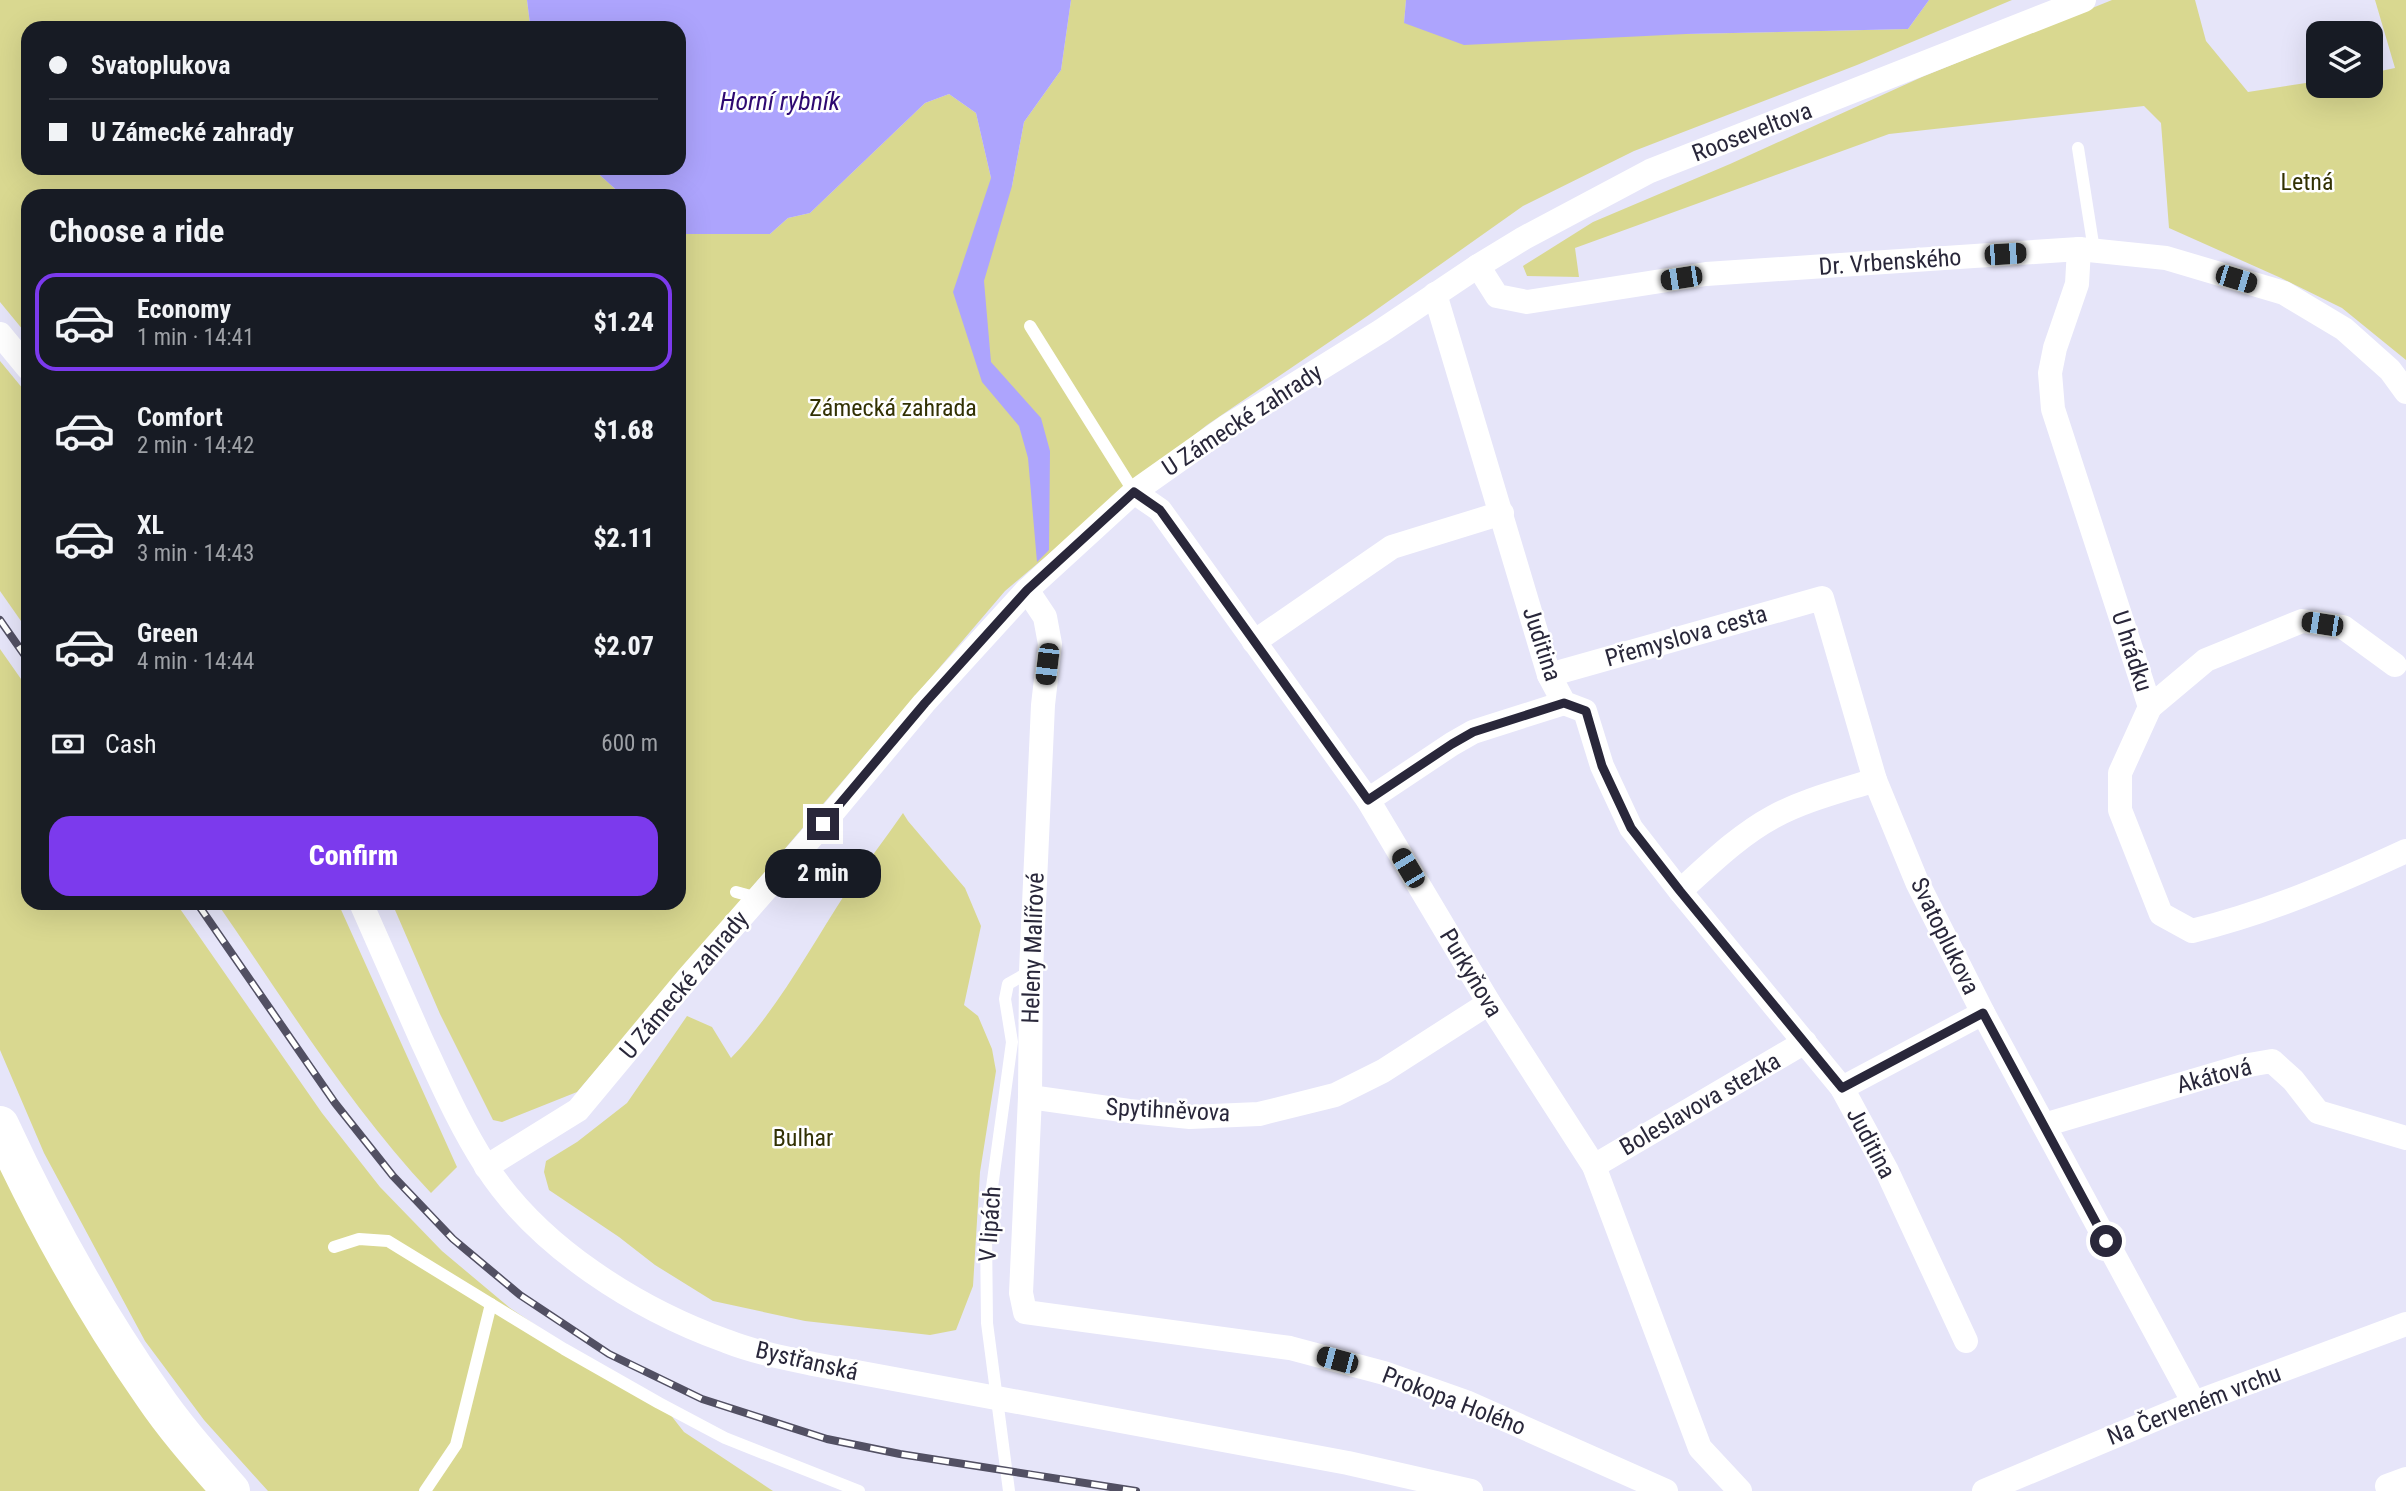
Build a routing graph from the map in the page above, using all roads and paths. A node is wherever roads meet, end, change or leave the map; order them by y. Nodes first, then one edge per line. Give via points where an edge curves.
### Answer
1 (2084, 0) edge
2 (2078, 148) dead end
3 (2086, 250) junction
4 (1478, 266) junction
5 (1435, 294) junction
6 (1030, 326) dead end
7 (0, 334) edge
8 (21, 360) edge
9 (2406, 392) edge
10 (1134, 492) junction
11 (1502, 513) junction
12 (1027, 590) junction
13 (1822, 598) joint
14 (1254, 642) junction
15 (2395, 665) dead end
16 (1549, 675) junction
17 (1564, 703) junction
18 (2150, 707) junction
19 (1875, 780) junction
20 (1368, 800) junction
21 (2406, 851) edge
22 (1680, 891) junction
23 (364, 910) edge
24 (1031, 971) junction
25 (1489, 1003) junction
26 (1983, 1013) junction
27 (1805, 1042) junction
28 (1842, 1088) junction
29 (1030, 1097) junction
30 (0, 1125) edge
31 (2043, 1125) junction
32 (2406, 1138) edge
33 (1594, 1166) junction
34 (486, 1167) junction
35 (334, 1247) dead end
36 (491, 1304) junction
37 (1026, 1312) joint
38 (2406, 1324) edge
39 (1966, 1341) dead end
40 (2194, 1403) junction
41 (231, 1491) edge
42 (425, 1491) edge
43 (859, 1491) edge
44 (1009, 1491) edge
45 (1471, 1491) edge
46 (1666, 1491) edge
47 (1740, 1491) edge
48 (1984, 1491) edge

1 - 4 street, Rooseveltova via 1650,171
2 - 3 lane
3 - 4 street, Dr. Vrbenského via 1706,274 1527,302 1497,296
3 - 9 street, Dr. Vrbenského via 2166,258 2284,293 2344,329 2390,370
3 - 18 street, U hrádku via 2055,348 2050,373 2053,409
4 - 5 street, Rooseveltova
5 - 10 street, U Zámecké zahrady via 1226,427
5 - 11 street, Juditina
6 - 10 lane
7 - 8 street
10 - 12 street, U Zámecké zahrady
10 - 14 street, Purkyňova via 1160,510
11 - 14 street via 1392,547
11 - 16 street, Juditina
12 - 24 street, Heleny Malířové via 1045,617 1050,643
12 - 34 street, U Zámecké zahrady via 747,895 578,1110
13 - 16 street, Přemyslova cesta
13 - 19 street, Svatoplukova
14 - 20 street, Purkyňova
15 - 18 street via 2343,627 2302,621 2206,660
16 - 17 street, Juditina
17 - 20 street via 1473,732
17 - 22 street, Juditina via 1586,711 1602,766 1631,828
18 - 21 street, U hrádku via 2120,773 2120,810 2161,914 2192,931 2230,922
19 - 22 street via 1773,816 1742,836
19 - 26 street, Svatoplukova via 1917,883
20 - 25 street, Purkyňova
22 - 27 street, Juditina
23 - 34 street, Bystřanská via 458,1120
24 - 29 street, Heleny Malířové
24 - 44 lane, V lipách via 1008,984 1005,999 1012,1042 986,1231 987,1323
25 - 29 street, Spytihněvova via 1383,1071 1335,1095 1259,1114 1190,1117
25 - 33 street, Purkyňova
26 - 28 street
26 - 31 street, Svatoplukova
27 - 28 street, Juditina
27 - 33 street, Boleslavova stezka
28 - 39 street, Juditina via 1887,1171
29 - 37 street, Heleny Malířové via 1021,1293
30 - 41 highway via 120,1345 154,1397
31 - 32 street, Akátová via 2272,1061 2318,1112
31 - 40 street, Svatoplukova
33 - 47 street, Purkyňova via 1700,1448
34 - 45 street, Bystřanská via 557,1244 617,1288 645,1306 727,1342 953,1391 1348,1463
35 - 36 lane via 359,1239 388,1241
36 - 42 lane via 456,1445
36 - 43 lane via 726,1438
37 - 46 street, Prokopa Holého via 1290,1348 1384,1373 1466,1402
38 - 40 street, Na Červeném vrchu
40 - 48 street, Na Červeném vrchu

